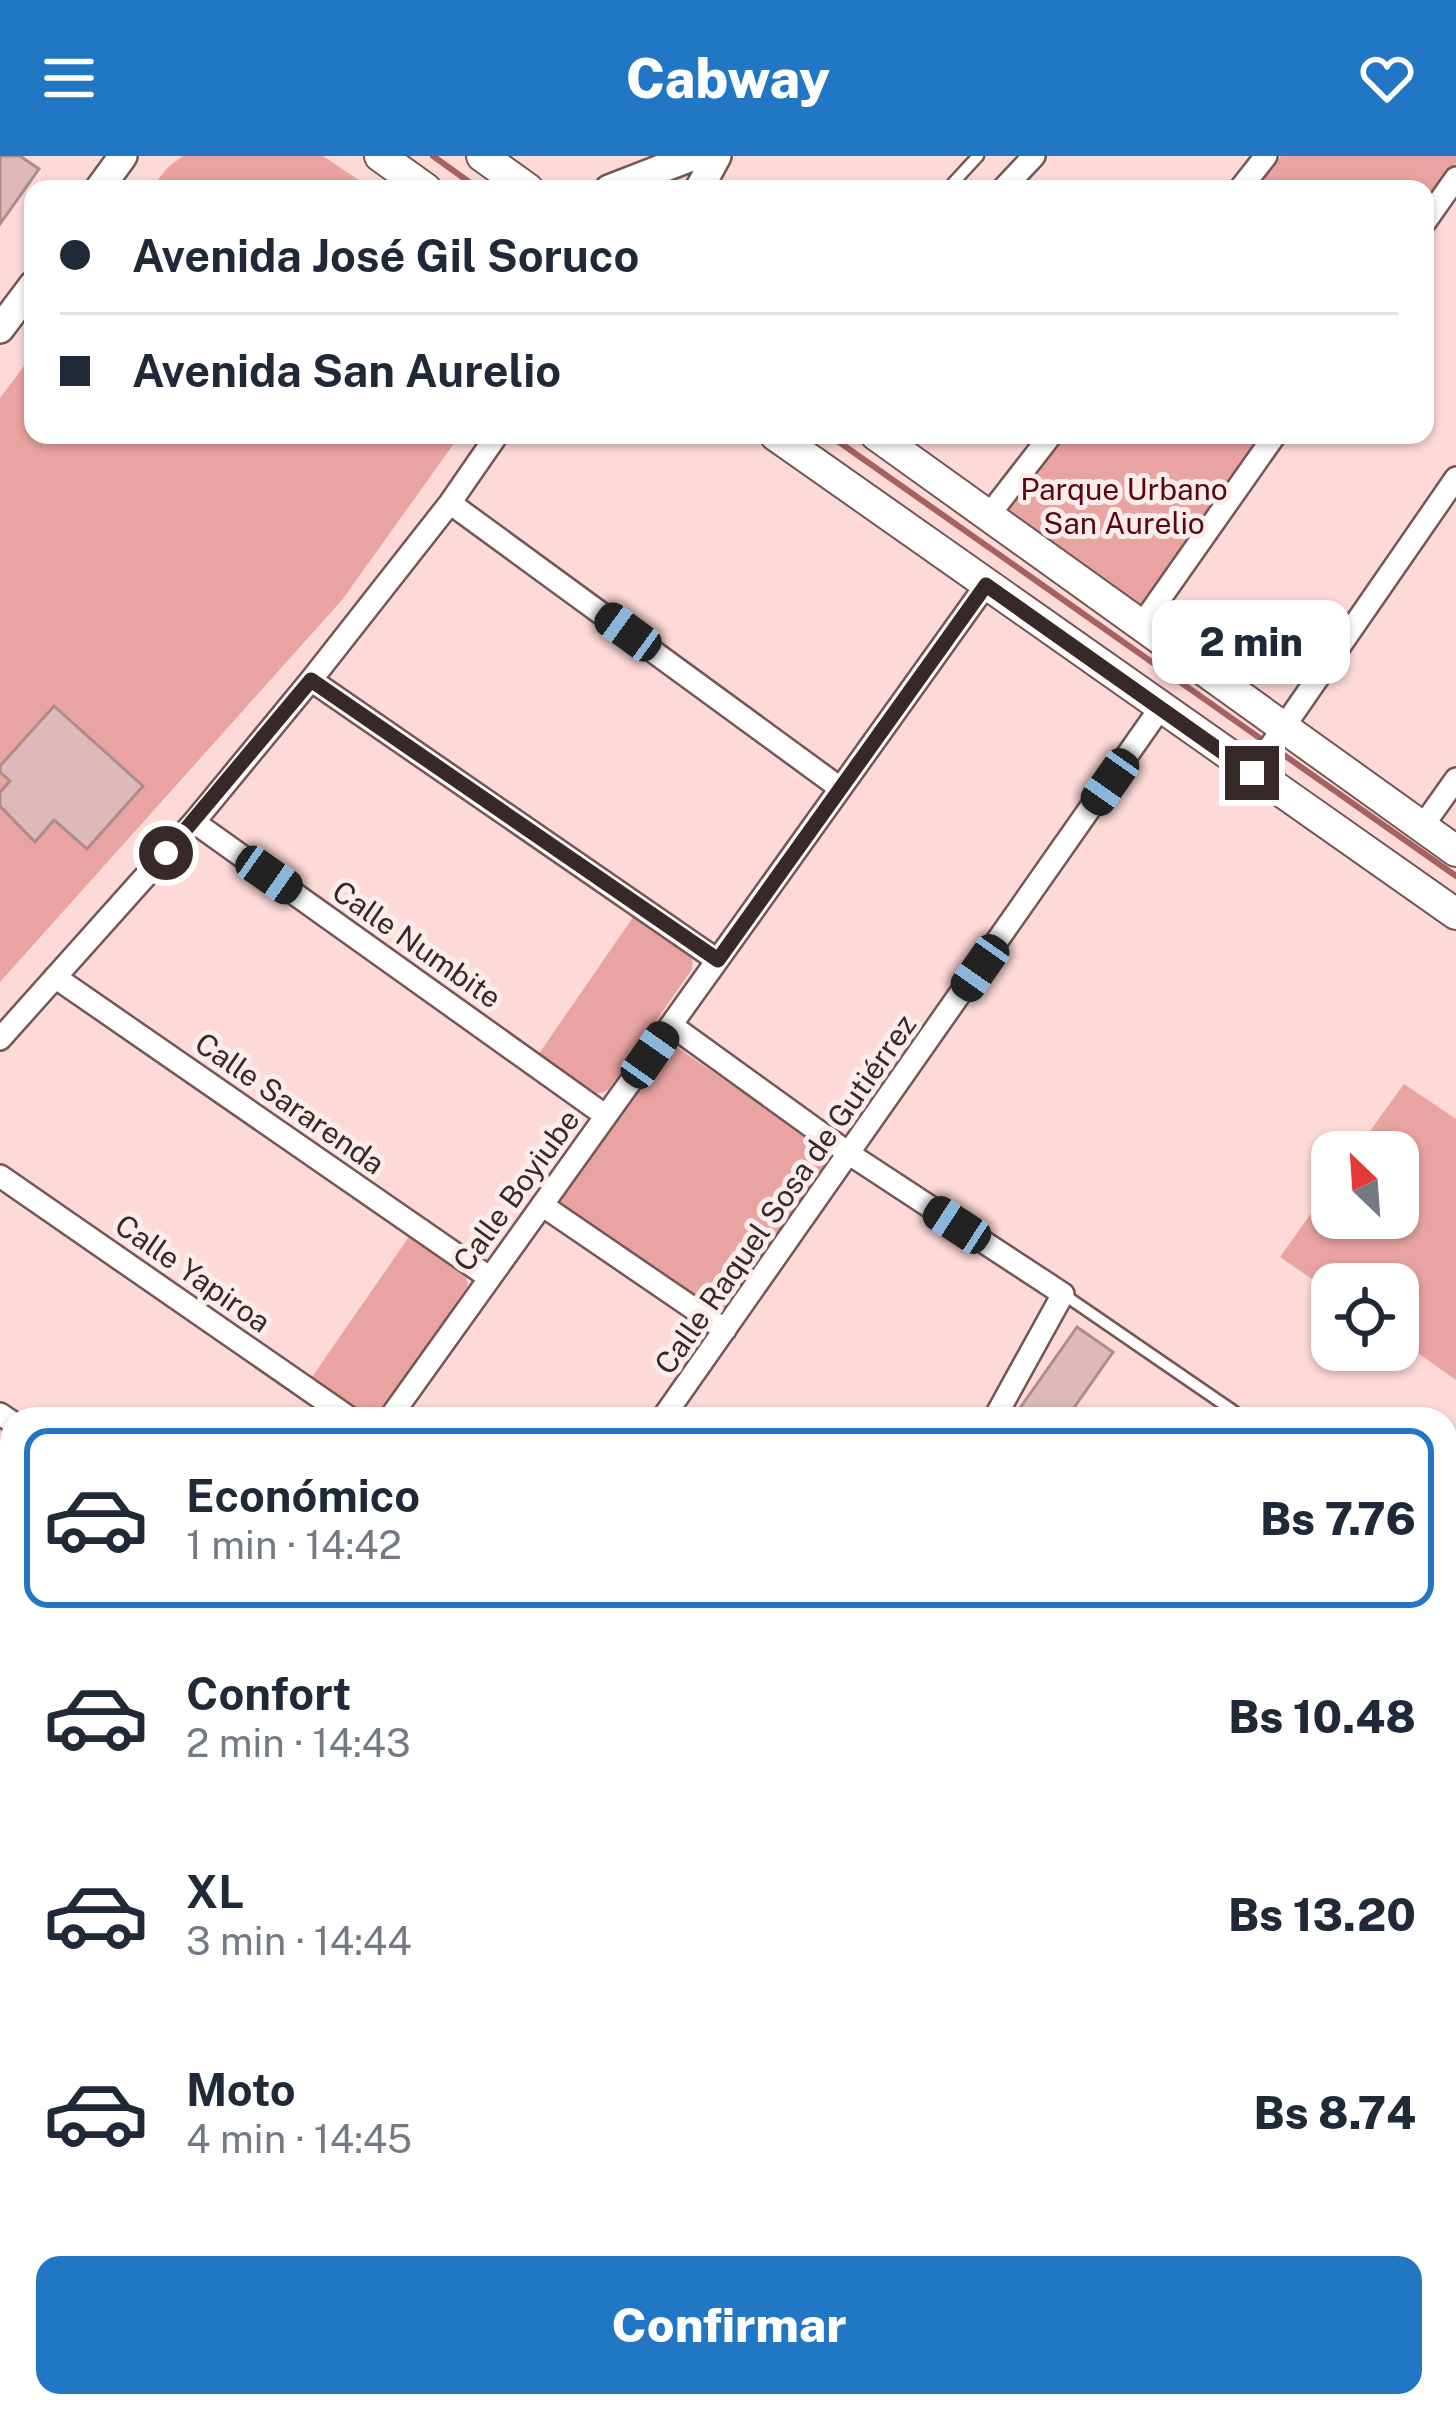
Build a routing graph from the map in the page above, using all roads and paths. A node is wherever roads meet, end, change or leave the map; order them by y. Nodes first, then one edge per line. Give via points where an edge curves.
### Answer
1 (380, 156) edge
2 (694, 156) edge
3 (978, 156) edge
4 (1034, 156) edge
5 (1266, 156) edge
6 (485, 157) edge
7 (1456, 178) edge
8 (413, 180) edge
9 (516, 180) edge
10 (632, 180) edge
11 (955, 180) edge
12 (1011, 180) edge
13 (1247, 180) edge
14 (1434, 209) edge
15 (24, 297) edge
16 (0, 329) edge
17 (489, 444) edge
18 (788, 444) edge
19 (889, 444) edge
20 (1044, 444) edge
21 (1269, 444) edge
22 (1456, 478) edge
23 (451, 502) junction
24 (989, 514) junction
25 (986, 585) junction
26 (1140, 627) junction
27 (311, 680) junction
28 (1162, 707) junction
29 (1281, 733) junction
30 (1256, 769) junction
31 (1456, 779) edge
32 (840, 788) junction
33 (194, 822) junction
34 (1422, 827) junction
35 (1456, 851) edge
36 (1456, 914) edge
37 (718, 960) junction
38 (56, 977) junction
39 (671, 1025) junction
40 (0, 1039) edge
41 (606, 1116) junction
42 (851, 1155) junction
43 (0, 1176) edge
44 (542, 1205) junction
45 (490, 1278) junction
46 (1064, 1294) junction
47 (725, 1330) junction
48 (334, 1407) edge
49 (398, 1407) edge
50 (670, 1407) edge
51 (1001, 1407) edge
52 (1228, 1407) edge

1 - 8 main road
2 - 10 street
3 - 11 lane
4 - 12 street
5 - 13 street
6 - 9 main road
7 - 14 street
15 - 16 street
17 - 23 street
18 - 25 main road
19 - 24 main road
20 - 24 street
21 - 26 street
22 - 29 street
23 - 27 street
23 - 32 street
24 - 26 main road
25 - 28 main road
25 - 32 street, Calle Boyiube
26 - 29 main road
27 - 33 street
27 - 37 street
28 - 30 main road
28 - 42 street, Calle Raquel Sosa de Gutiérrez
29 - 30 street
29 - 34 main road
30 - 36 main road
31 - 34 street
32 - 37 street, Calle Boyiube
33 - 38 street
33 - 41 street, Calle Numbite
34 - 35 main road
37 - 39 street, Calle Boyiube
38 - 40 street
38 - 45 street, Calle Sararenda
39 - 41 street, Calle Boyiube
39 - 42 street
41 - 44 street, Calle Boyiube
42 - 46 street
42 - 47 street, Calle Raquel Sosa de Gutiérrez
43 - 48 street, Calle Yapiroa
44 - 45 street, Calle Boyiube
44 - 47 street
45 - 49 street, Calle Boyiube
46 - 51 street
46 - 52 lane
47 - 50 street, Calle Raquel Sosa de Gutiérrez

